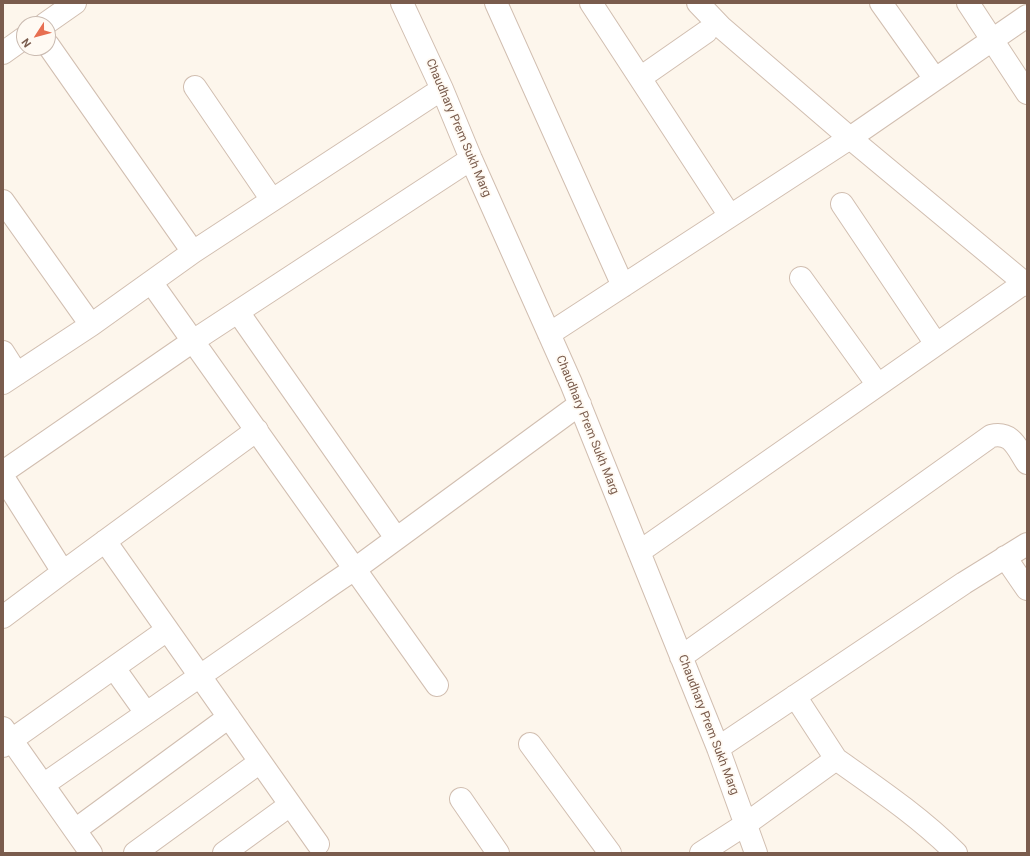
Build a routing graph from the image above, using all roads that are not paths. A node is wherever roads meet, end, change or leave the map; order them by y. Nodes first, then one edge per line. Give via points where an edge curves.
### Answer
1 (75, 3) edge
2 (402, 3) edge
3 (496, 3) edge
4 (592, 3) edge
5 (698, 3) edge
6 (880, 3) edge
7 (968, 3) edge
8 (56, 16) edge
9 (1027, 16) edge
10 (706, 32) dead end
11 (992, 41) junction
12 (16, 44) edge
13 (3, 53) edge
14 (56, 56) edge
15 (640, 78) junction
16 (935, 79) junction
17 (195, 87) dead end
18 (442, 89) junction
19 (1027, 93) edge
20 (850, 138) junction
21 (471, 159) junction
22 (272, 200) junction
23 (3, 201) edge
24 (842, 204) dead end
25 (730, 216) junction
26 (193, 252) junction
27 (801, 278) dead end
28 (151, 282) junction
29 (1026, 283) edge
30 (623, 286) junction
31 (238, 312) junction
32 (91, 325) junction
33 (549, 334) junction
34 (193, 341) junction
35 (936, 344) junction
36 (3, 352) edge
37 (10, 378) edge
38 (878, 385) junction
39 (580, 404) junction
40 (257, 430) junction
41 (1027, 463) edge
42 (3, 472) edge
43 (3, 477) edge
44 (396, 538) junction
45 (105, 541) junction
46 (1027, 544) edge
47 (639, 552) junction
48 (1005, 557) junction
49 (355, 569) junction
50 (63, 572) junction
51 (1027, 590) edge
52 (3, 617) edge
53 (168, 630) junction
54 (681, 657) junction
55 (114, 668) junction
56 (200, 676) junction
57 (437, 684) dead end
58 (795, 696) junction
59 (146, 713) junction
60 (229, 717) junction
61 (6, 738) edge
62 (530, 744) dead end
63 (718, 748) junction
64 (836, 759) junction
65 (260, 762) junction
66 (43, 785) junction
67 (461, 799) dead end
68 (290, 805) junction
69 (746, 824) junction
70 (75, 830) junction
71 (318, 844) dead end
72 (91, 853) edge
73 (135, 853) edge
74 (224, 853) edge
75 (498, 853) edge
76 (610, 853) edge
77 (701, 853) edge
78 (756, 853) edge
79 (956, 853) edge

1 - 8 street
2 - 18 street, Chaudhary Prem Sukh Marg
3 - 30 street
4 - 15 street
5 - 20 street via 721,27
6 - 16 street
7 - 11 street
9 - 11 street
10 - 15 street
11 - 16 street
11 - 19 street
12 - 13 street
14 - 26 street
15 - 25 street
16 - 20 street
17 - 22 street
18 - 21 street, Chaudhary Prem Sukh Marg
18 - 22 street
20 - 25 street
20 - 29 street
21 - 31 street
21 - 33 street, Chaudhary Prem Sukh Marg
22 - 26 street
23 - 32 street
24 - 35 street
25 - 30 street
26 - 28 street
27 - 38 street
28 - 32 street
28 - 34 street
29 - 35 street
30 - 33 street
31 - 34 street
31 - 44 street
32 - 37 street
33 - 39 street, Chaudhary Prem Sukh Marg
34 - 40 street
34 - 42 street
35 - 38 street
36 - 37 street
38 - 47 street
39 - 44 street
39 - 47 street, Chaudhary Prem Sukh Marg
40 - 45 street
40 - 49 street
41 - 54 street via 1009,438 1000,434 992,436
43 - 50 street
44 - 49 street
45 - 50 street
45 - 53 street
46 - 48 street
47 - 54 street, Chaudhary Prem Sukh Marg
48 - 51 street
48 - 58 street
49 - 56 street
49 - 57 street
50 - 52 street
53 - 55 street
53 - 56 street
54 - 63 street, Chaudhary Prem Sukh Marg
55 - 59 street
55 - 61 street
56 - 59 street
56 - 60 street
58 - 63 street
58 - 64 street
59 - 66 street
60 - 65 street
60 - 70 street
61 - 66 street
62 - 76 street
63 - 69 street, Chaudhary Prem Sukh Marg
64 - 69 street
64 - 79 street via 907,810
65 - 68 street
65 - 73 street
66 - 70 street
67 - 75 street
68 - 71 street
68 - 74 street
69 - 77 street
69 - 78 street, Chaudhary Prem Sukh Marg
70 - 72 street

